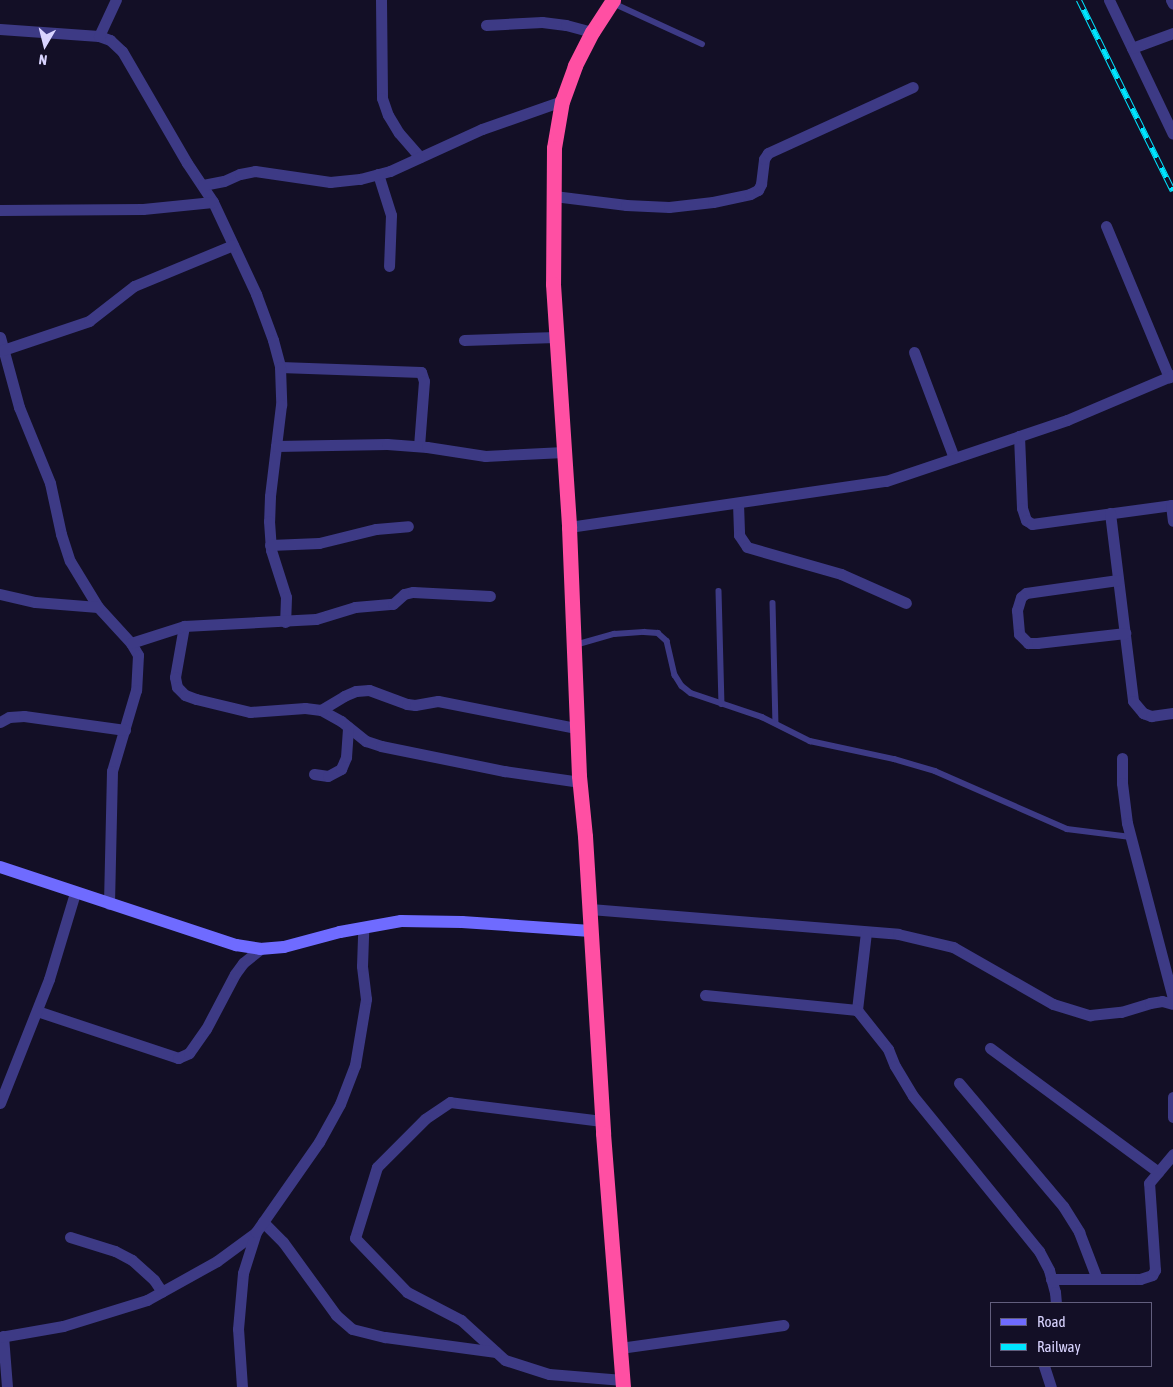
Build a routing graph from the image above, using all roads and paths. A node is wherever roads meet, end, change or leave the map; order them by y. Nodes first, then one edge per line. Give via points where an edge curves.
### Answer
1 (116, 0) edge
2 (381, 0) edge
3 (1109, 0) edge
4 (1171, 0) edge
5 (612, 1) edge
6 (1173, 4) edge
7 (486, 25) dead end
8 (0, 29) edge
9 (592, 32) junction
10 (1173, 33) edge
11 (99, 36) junction
12 (702, 44) dead end
13 (1132, 48) junction
14 (913, 87) dead end
15 (562, 102) junction
16 (1173, 134) edge
17 (420, 157) junction
18 (378, 174) junction
19 (203, 185) junction
20 (554, 196) junction
21 (213, 202) junction
22 (0, 210) edge
23 (1106, 226) dead end
24 (233, 245) junction
25 (389, 266) dead end
26 (0, 337) edge
27 (556, 337) junction
28 (464, 340) dead end
29 (3, 350) junction
30 (914, 352) dead end
31 (280, 367) junction
32 (1171, 376) edge
33 (11, 377) junction
34 (0, 383) edge
35 (1019, 436) junction
36 (276, 446) junction
37 (419, 446) junction
38 (564, 452) junction
39 (954, 458) junction
40 (738, 503) junction
41 (1172, 505) edge
42 (1110, 513) junction
43 (1173, 521) edge
44 (408, 526) dead end
45 (569, 527) junction
46 (270, 546) junction
47 (1118, 580) junction
48 (719, 591) dead end
49 (0, 594) edge
50 (490, 596) dead end
51 (906, 602) dead end
52 (772, 604) dead end
53 (98, 607) junction
54 (285, 622) junction
55 (184, 626) junction
56 (1125, 633) junction
57 (131, 643) junction
58 (573, 646) junction
59 (722, 704) junction
60 (322, 710) junction
61 (1173, 713) edge
62 (0, 722) edge
63 (776, 723) junction
64 (348, 728) junction
65 (576, 728) junction
66 (125, 730) junction
67 (1122, 758) dead end
68 (314, 774) dead end
69 (580, 782) junction
70 (1130, 837) junction
71 (0, 867) edge
72 (75, 893) junction
73 (109, 904) junction
74 (590, 909) junction
75 (363, 928) junction
76 (591, 931) junction
77 (866, 932) junction
78 (260, 948) junction
79 (705, 994) dead end
80 (1173, 998) edge
81 (1173, 1004) edge
82 (857, 1010) junction
83 (37, 1011) junction
84 (990, 1048) dead end
85 (4, 1082) edge
86 (959, 1083) dead end
87 (1173, 1097) edge
88 (0, 1104) edge
89 (1173, 1116) edge
90 (602, 1121) junction
91 (1173, 1154) edge
92 (1158, 1172) junction
93 (260, 1227) junction
94 (70, 1237) dead end
95 (1051, 1279) junction
96 (1097, 1279) junction
97 (162, 1292) junction
98 (1056, 1302) edge
99 (783, 1325) dead end
100 (1, 1336) edge
101 (620, 1348) junction
102 (496, 1352) junction
103 (1044, 1367) edge
104 (623, 1383) edge
105 (7, 1387) edge
106 (242, 1387) edge
107 (1051, 1387) edge

1 - 11 street
2 - 17 street via 382,98 399,133
3 - 13 street
4 - 6 street
5 - 9 highway
5 - 12 lane
7 - 9 street via 542,22
8 - 11 street
9 - 15 highway
10 - 13 street
11 - 19 street via 110,40 122,51 187,164
13 - 16 street
14 - 20 street via 768,153 764,158 761,184 750,194 669,207
15 - 17 street via 482,129
15 - 20 highway via 554,148
17 - 18 street
18 - 19 street via 330,182 255,171
18 - 25 street via 391,214
19 - 21 street
20 - 27 highway
21 - 22 street via 134,209
21 - 24 street
23 - 32 street
24 - 29 street via 134,286 89,321
24 - 31 street via 259,304
26 - 29 street
27 - 28 street
27 - 38 highway
29 - 33 street
30 - 39 street
31 - 36 street via 282,386
31 - 37 street via 421,372 424,381
32 - 35 street via 1067,420
33 - 34 street
33 - 53 street via 19,407 50,483 70,561
35 - 39 street
35 - 42 street via 1022,508 1026,520 1032,524
36 - 37 street
36 - 46 street via 270,496
37 - 38 street via 485,456
38 - 45 highway
39 - 40 street via 886,481
40 - 45 street
40 - 51 street via 739,535 746,547 841,574
41 - 42 street
41 - 43 street
42 - 47 street
44 - 46 street via 376,529 319,543
45 - 58 highway
46 - 54 street via 286,597
47 - 56 street
47 - 56 street via 1026,593 1018,603 1019,634 1028,642
48 - 59 lane
49 - 53 street via 35,602
50 - 54 street via 413,592 404,594 393,604 355,607 316,619
52 - 63 lane
53 - 57 street
54 - 55 street
55 - 57 street
55 - 60 street via 175,677 185,695 250,712
56 - 61 street via 1133,701 1137,709 1151,716
57 - 66 street via 139,664
58 - 59 lane via 614,634 658,633 667,642 675,675 682,686 691,693
58 - 65 highway
59 - 63 lane
60 - 64 street
60 - 65 street via 344,696 369,690 415,706 438,701
62 - 66 street via 9,717 24,716
63 - 70 lane via 810,741 935,771 1067,830
64 - 68 street via 346,757 341,770 328,776
64 - 69 street via 366,741 381,746 504,771
65 - 69 highway
66 - 73 street via 112,780
67 - 70 street via 1122,784
69 - 74 highway
70 - 80 street
71 - 72 street
72 - 73 street
72 - 83 street
73 - 78 street via 236,945
74 - 76 highway
74 - 77 street
75 - 76 street via 401,922 462,922
75 - 78 street via 284,947
75 - 93 street via 362,966 366,999 355,1065 340,1104 323,1134
76 - 90 highway
77 - 81 street via 898,934 953,947 1053,1004 1090,1015 1121,1012 1162,1001
77 - 82 street
78 - 83 street via 235,974 206,1029 189,1053 178,1058
79 - 82 street
82 - 95 street via 888,1049 914,1096 1039,1251
83 - 85 street
84 - 92 street
85 - 88 street
86 - 96 street via 1063,1206 1079,1232
87 - 89 street
90 - 101 highway
90 - 102 street via 450,1102 425,1118 377,1166 355,1238 407,1292 461,1320
91 - 92 street
92 - 96 street via 1149,1183 1155,1270 1152,1275 1140,1279
93 - 97 street via 217,1261
93 - 102 street via 283,1242 336,1315 352,1330 385,1338
93 - 106 street via 243,1273 239,1304
94 - 97 street via 115,1251 132,1260
95 - 96 street
95 - 98 street
97 - 100 street via 98,1317
99 - 101 street
100 - 105 street
101 - 104 highway
102 - 104 street via 505,1360 549,1374
103 - 107 street

